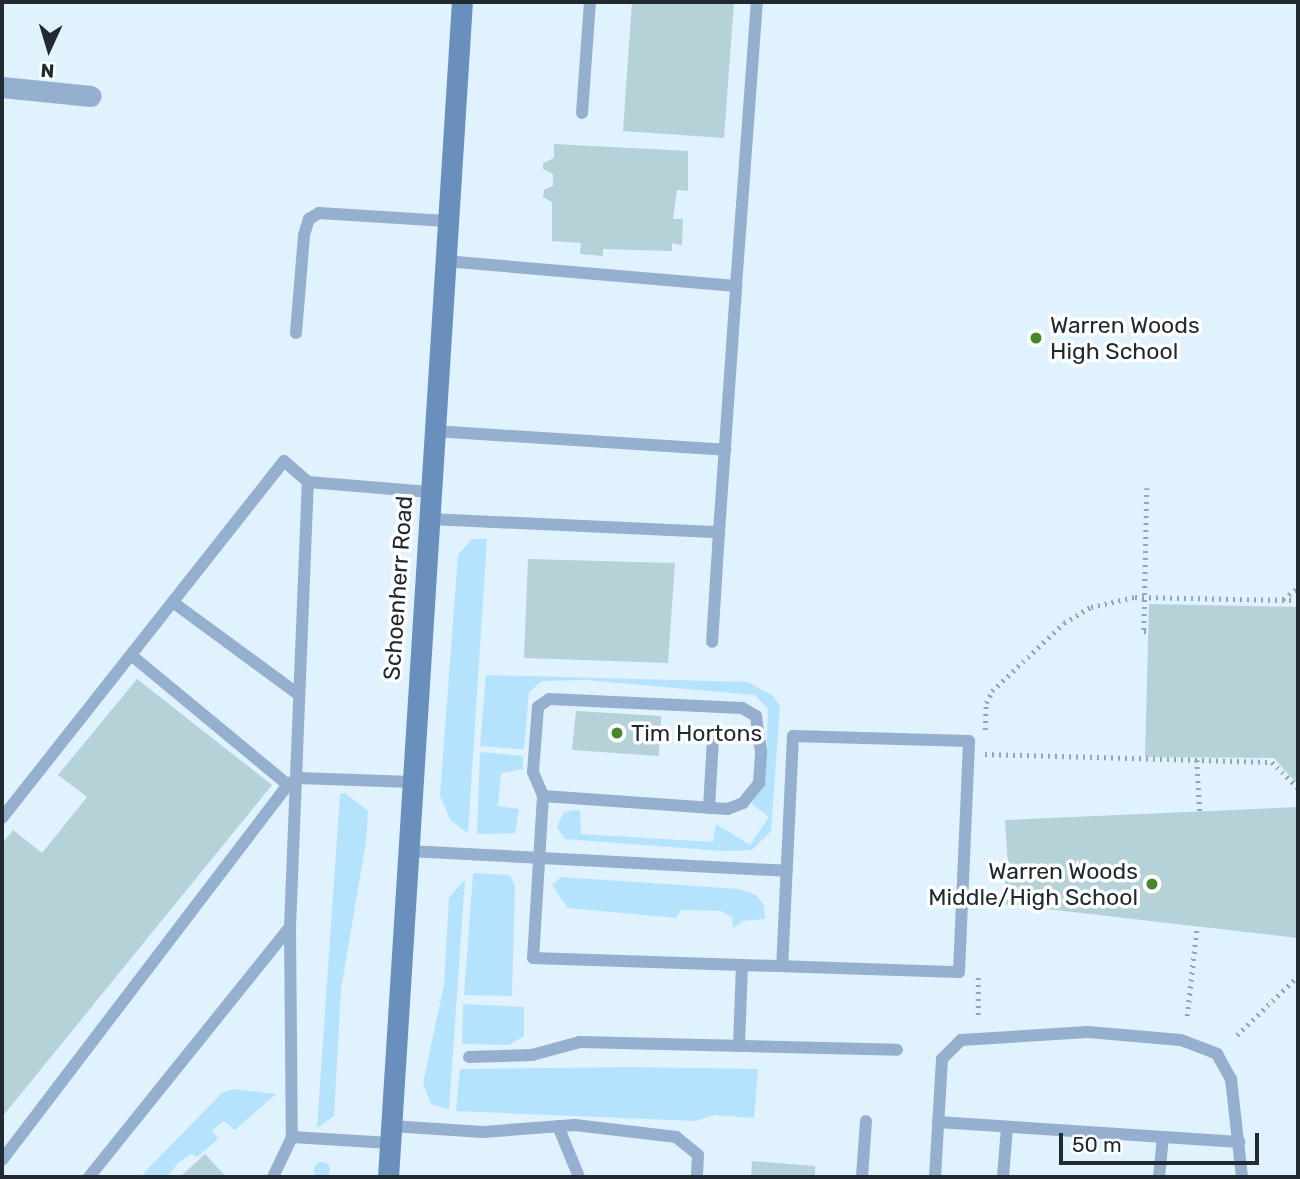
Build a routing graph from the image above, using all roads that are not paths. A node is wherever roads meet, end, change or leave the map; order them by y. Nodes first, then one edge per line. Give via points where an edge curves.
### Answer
1 (462, 2) edge
2 (590, 2) edge
3 (757, 2) edge
4 (2, 87) edge
5 (91, 96) dead end
6 (582, 113) dead end
7 (447, 220) junction
8 (444, 261) junction
9 (736, 286) junction
10 (296, 333) dead end
11 (434, 431) junction
12 (724, 450) junction
13 (308, 482) junction
14 (430, 492) junction
15 (429, 519) junction
16 (719, 532) junction
17 (174, 603) junction
18 (712, 642) dead end
19 (131, 655) junction
20 (298, 694) junction
21 (713, 738) dead end
22 (293, 781) junction
23 (412, 782) junction
24 (543, 796) junction
25 (709, 808) junction
26 (2, 818) edge
27 (408, 851) junction
28 (539, 858) junction
29 (786, 872) junction
30 (290, 927) junction
31 (742, 965) junction
32 (782, 966) junction
33 (739, 1046) junction
34 (897, 1050) dead end
35 (469, 1057) dead end
36 (866, 1121) dead end
37 (938, 1122) junction
38 (558, 1126) junction
39 (1007, 1127) junction
40 (391, 1134) junction
41 (292, 1137) junction
42 (1163, 1137) junction
43 (1239, 1142) junction
44 (2, 1160) edge
45 (89, 1177) edge
46 (273, 1177) edge
47 (388, 1177) edge
48 (579, 1177) edge
49 (697, 1177) edge
50 (862, 1177) edge
51 (935, 1177) edge
52 (1003, 1177) edge
53 (1159, 1177) edge
54 (1242, 1177) edge

1 - 7 main road, Schoenherr Road
2 - 6 lane
3 - 9 lane
4 - 5 street
7 - 8 main road, Schoenherr Road
7 - 10 lane via 319,213 309,219 303,236
8 - 9 lane
8 - 11 main road, Schoenherr Road
9 - 12 lane
11 - 12 lane
11 - 14 main road, Schoenherr Road
12 - 16 lane
13 - 14 lane
13 - 17 lane via 284,461
13 - 20 lane
14 - 15 main road, Schoenherr Road
15 - 16 lane
15 - 23 main road, Schoenherr Road
16 - 18 lane
17 - 19 lane
17 - 20 lane
19 - 22 lane
19 - 26 lane
20 - 22 lane
21 - 25 lane
22 - 23 lane
22 - 30 lane
22 - 44 lane
23 - 27 main road, Schoenherr Road
24 - 25 lane
24 - 25 lane via 533,772 538,707 549,699 742,708 756,716 760,730 759,783 743,803 728,809
24 - 28 lane
27 - 28 lane
27 - 40 main road, Schoenherr Road
28 - 29 lane
28 - 31 lane via 533,958
29 - 32 lane
29 - 32 lane via 793,736 969,741 959,972
30 - 41 lane
30 - 45 lane
31 - 32 lane
31 - 33 lane
33 - 34 lane
33 - 35 lane via 580,1042 531,1055
36 - 50 lane
37 - 39 lane
37 - 43 lane via 943,1059 961,1040 1088,1032 1181,1040 1217,1055 1231,1079
37 - 51 lane
38 - 40 lane
38 - 48 lane
38 - 49 lane via 676,1136 698,1155
39 - 42 lane
39 - 52 lane
40 - 41 lane
40 - 47 main road, Schoenherr Road
41 - 46 lane
42 - 43 lane
42 - 53 lane
43 - 54 lane

